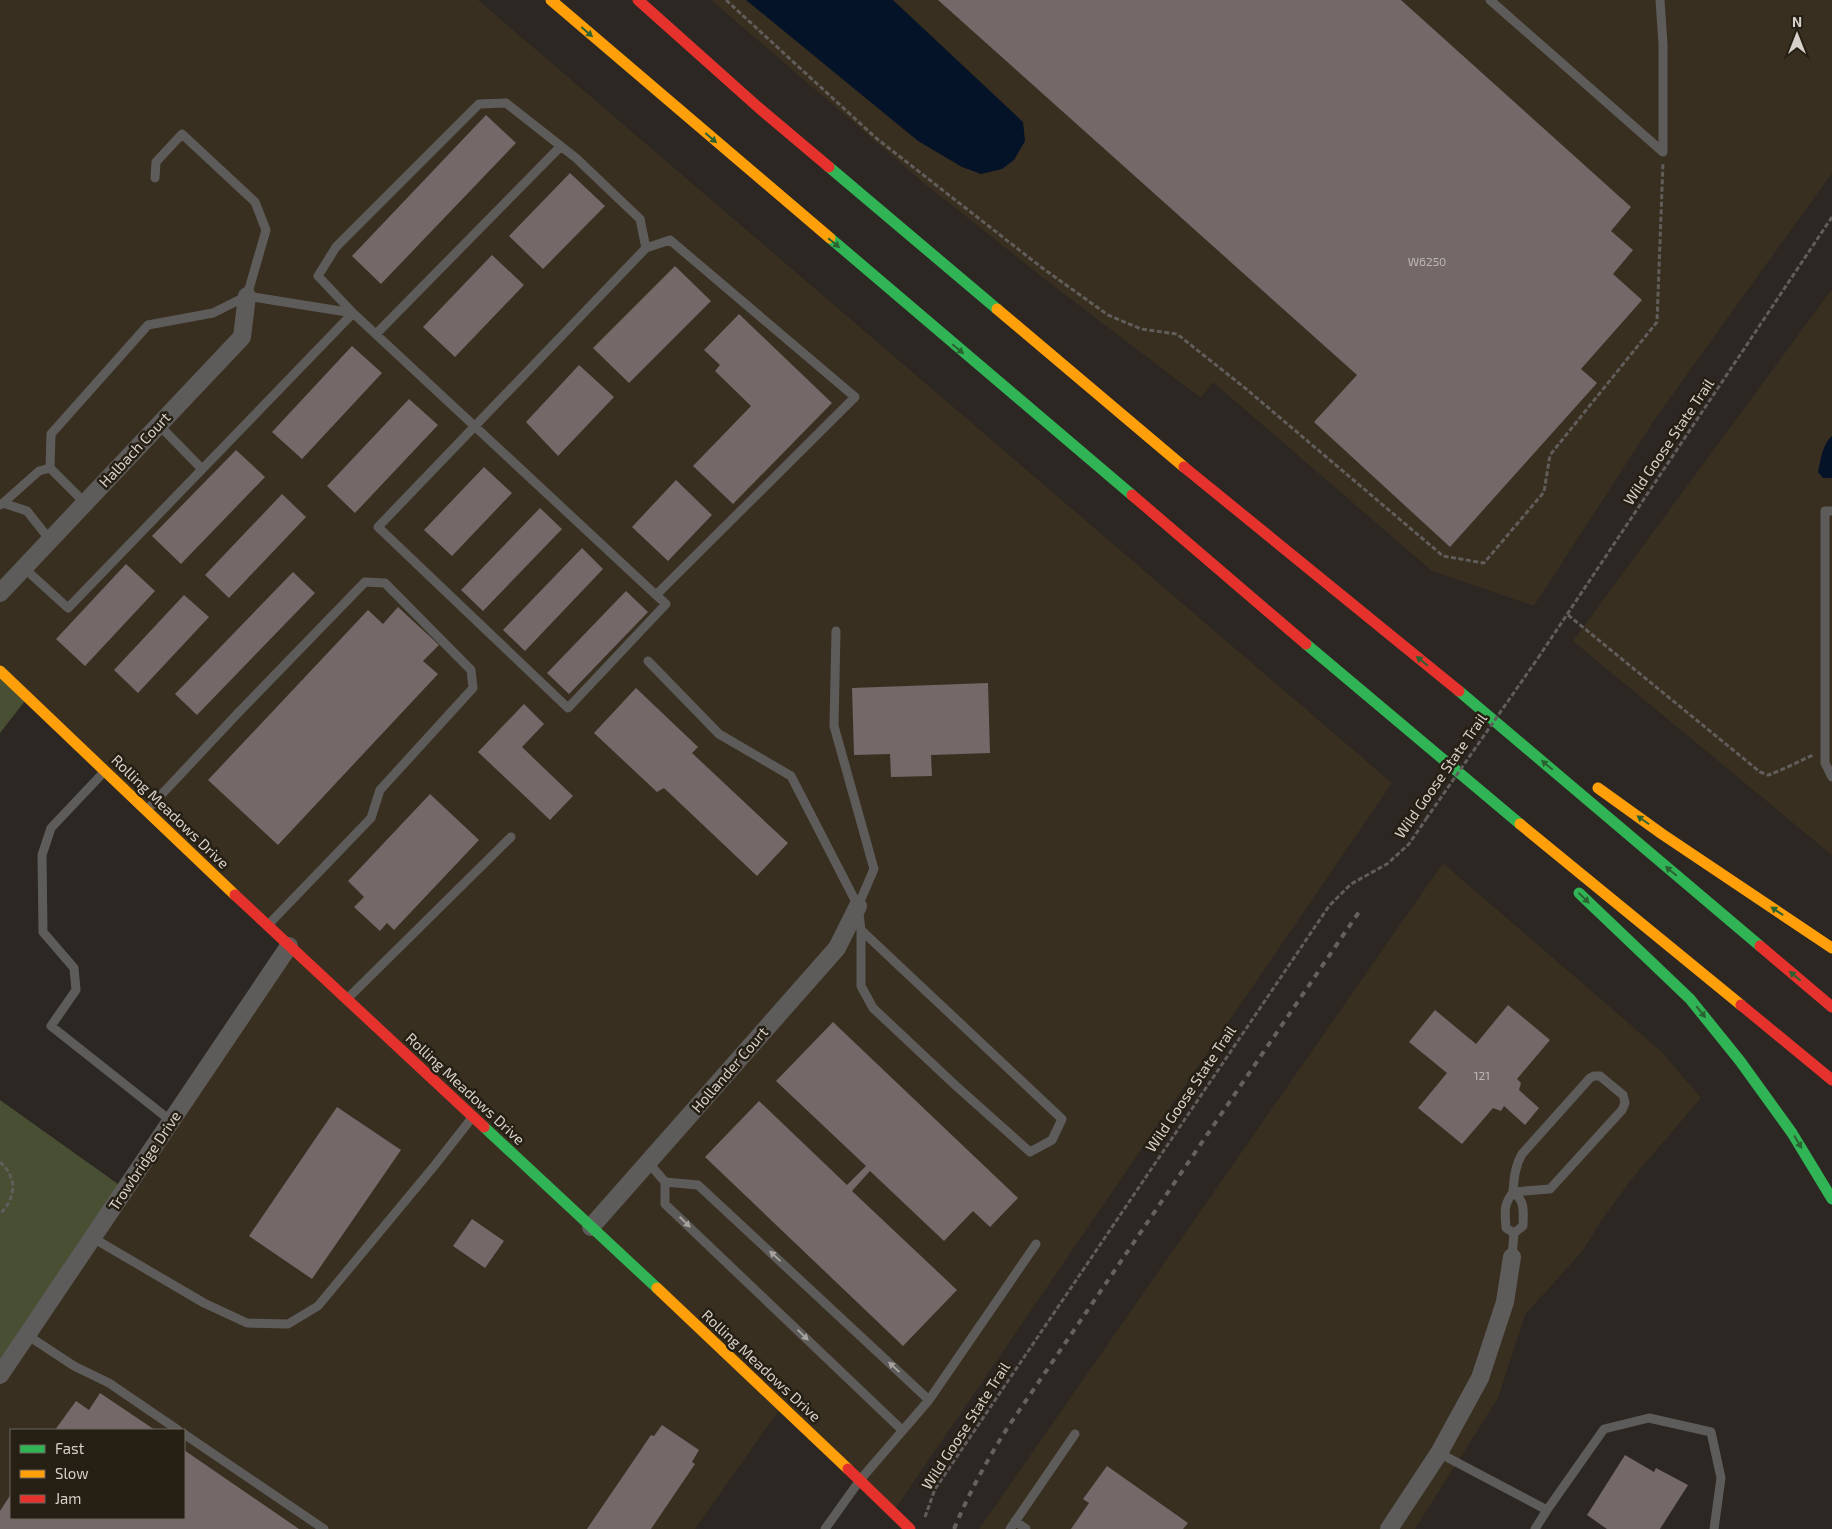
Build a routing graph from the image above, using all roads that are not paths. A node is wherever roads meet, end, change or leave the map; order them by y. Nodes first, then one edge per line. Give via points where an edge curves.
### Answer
1 (551, 0) edge
2 (638, 0) edge
3 (1490, 0) edge
4 (1660, 0) edge
5 (561, 146) junction
6 (155, 178) dead end
7 (646, 248) junction
8 (247, 296) junction
9 (353, 313) junction
10 (376, 334) junction
11 (159, 425) junction
12 (475, 426) junction
13 (50, 468) junction
14 (202, 469) junction
15 (85, 503) junction
16 (2, 504) edge
17 (1832, 511) edge
18 (50, 540) junction
19 (24, 568) junction
20 (0, 593) edge
21 (656, 595) junction
22 (836, 631) dead end
23 (648, 661) dead end
24 (0, 672) edge
25 (1444, 678) junction
26 (1557, 759) dead end
27 (105, 771) junction
28 (1832, 777) edge
29 (1590, 782) dead end
30 (1477, 788) junction
31 (147, 810) junction
32 (511, 837) dead end
33 (1550, 864) dead end
34 (1570, 885) dead end
35 (858, 906) junction
36 (268, 925) junction
37 (861, 930) junction
38 (289, 946) junction
39 (1832, 948) edge
40 (347, 999) junction
41 (1832, 1007) edge
42 (1832, 1080) edge
43 (472, 1116) junction
44 (171, 1121) junction
45 (648, 1162) junction
46 (666, 1182) junction
47 (1513, 1192) junction
48 (1832, 1200) edge
49 (591, 1227) junction
50 (1514, 1233) junction
51 (93, 1238) junction
52 (1036, 1244) dead end
53 (1512, 1257) joint
54 (27, 1334) junction
55 (0, 1375) edge
56 (929, 1400) junction
57 (177, 1429) edge
58 (902, 1430) junction
59 (1074, 1434) dead end
60 (185, 1435) edge
61 (1439, 1453) junction
62 (860, 1480) junction
63 (1547, 1510) junction
64 (1012, 1525) edge
65 (324, 1529) edge
66 (825, 1529) edge
67 (910, 1529) edge
68 (1026, 1529) edge
69 (1390, 1529) edge
70 (1535, 1529) edge
71 (1714, 1529) edge

1 -> 30 main road
25 -> 2 main road via 1226,503 759,108
3 - 4 lane via 1663,152
5 - 7 lane via 640,219
5 - 9 lane via 506,103 479,104 336,247 318,276
5 - 10 lane
6 - 8 lane via 156,162 182,134 255,202 266,230
7 - 12 lane
7 - 21 lane via 670,240 855,397
8 - 9 lane
8 - 11 street, Halbach Court via 242,337
8 - 13 lane via 213,313 148,325 52,434
9 - 10 lane
9 - 14 lane
10 - 12 lane
11 - 14 lane
11 - 15 street, Halbach Court
12 - 21 lane
12 - 21 lane via 378,528 568,708 666,604
13 - 15 lane
13 - 16 lane via 39,471
14 - 19 lane via 68,608
15 - 18 street, Halbach Court
16 - 18 lane via 27,511
17 - 28 lane via 1825,511 1825,763
18 - 19 street, Halbach Court
19 - 20 street, Halbach Court
22 - 35 lane via 834,726 874,869
23 - 35 lane via 719,734 791,776
24 - 27 main road, Rolling Meadows Drive
25 - 26 main road
41 -> 25 main road
27 - 31 main road, Rolling Meadows Drive
27 - 44 lane via 52,828 42,855 43,932 74,968 76,990 51,1026
39 -> 29 main road
30 - 33 main road
30 - 42 main road
31 - 36 main road, Rolling Meadows Drive
31 - 36 lane via 365,582 385,582 471,670 473,688 380,790 371,818
32 - 40 lane
34 -> 48 main road via 1690,999 1792,1132
35 - 37 lane
35 - 45 street, Hollander Court via 837,948
36 - 38 main road, Rolling Meadows Drive
37 - 37 lane via 861,986 873,1008 1030,1152 1052,1140 1062,1119
38 - 40 main road, Rolling Meadows Drive
38 - 44 street, Trowbridge Drive
40 - 43 main road, Rolling Meadows Drive
43 - 49 main road, Rolling Meadows Drive
43 - 51 lane via 318,1306 288,1324 247,1323 204,1303
44 - 51 street, Trowbridge Drive
45 - 46 lane
45 - 49 street, Hollander Court
56 -> 46 lane via 698,1185
46 -> 58 lane via 666,1204
47 - 47 lane via 1515,1171 1522,1154 1590,1078 1600,1076 1623,1096 1622,1110 1550,1189
47 - 50 lane via 1506,1202 1506,1228
47 - 50 lane via 1522,1203 1522,1226
49 - 62 main road, Rolling Meadows Drive
50 - 53 lane
51 - 54 street, Trowbridge Drive
52 - 56 lane
53 - 61 street via 1505,1302 1480,1378
54 - 55 street, Trowbridge Drive
54 - 57 lane via 74,1366 109,1383
56 - 58 lane
58 - 62 lane
59 - 64 lane
60 - 65 lane
61 - 63 lane
61 - 69 street
62 - 66 lane
62 - 67 main road, Rolling Meadows Drive
63 - 70 lane
63 - 71 lane via 1604,1429 1649,1418 1711,1432 1721,1478
64 - 68 lane

